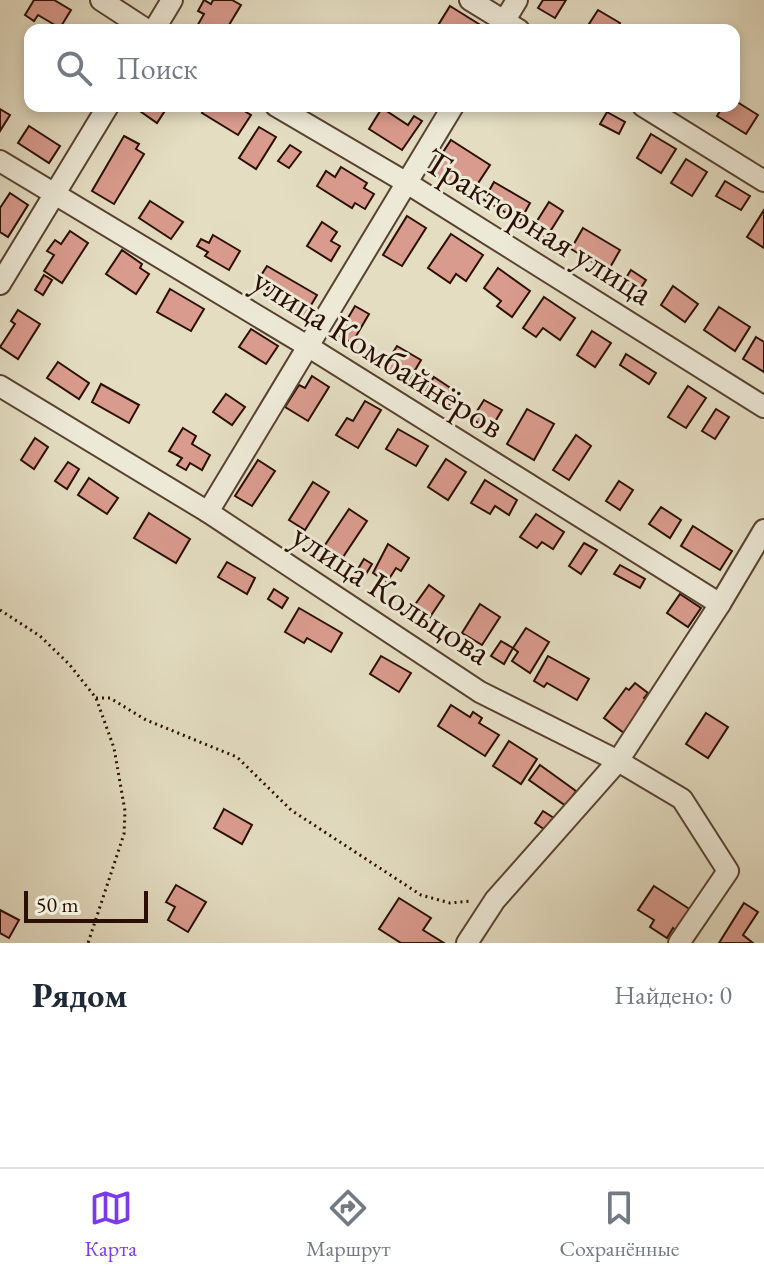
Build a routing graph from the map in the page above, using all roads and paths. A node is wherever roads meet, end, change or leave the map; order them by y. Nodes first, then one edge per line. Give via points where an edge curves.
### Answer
1 (101, 0) edge
2 (172, 0) edge
3 (470, 0) edge
4 (517, 0) edge
5 (138, 24) edge
6 (158, 24) edge
7 (504, 24) edge
8 (509, 24) edge
9 (104, 112) edge
10 (286, 112) edge
11 (449, 112) edge
12 (653, 112) edge
13 (0, 161) edge
14 (764, 181) edge
15 (407, 183) junction
16 (54, 195) junction
17 (0, 284) edge
18 (309, 347) junction
19 (0, 386) edge
20 (764, 407) edge
21 (208, 512) junction
22 (764, 530) edge
23 (720, 604) junction
24 (0, 610) edge
25 (96, 698) junction
26 (618, 761) junction
27 (495, 900) junction
28 (88, 943) edge
29 (467, 943) edge
30 (679, 943) edge

1 - 5 street
2 - 6 street
3 - 7 street
4 - 8 street
9 - 16 street
10 - 15 street, Тракторная улица
11 - 15 street
12 - 14 street
13 - 16 street, улица Комбайнёров
15 - 18 street
15 - 20 street, Тракторная улица
16 - 17 street
16 - 18 street, улица Комбайнёров
18 - 21 street
18 - 23 street, улица Комбайнёров
19 - 21 street, улица Кольцова
21 - 26 street, улица Кольцова via 480,692
22 - 23 street
23 - 26 street
24 - 25 path via 40,636
25 - 27 path via 110,698 146,720 237,757 291,810 421,895 450,903
25 - 28 path via 114,748 125,811 124,834
26 - 27 street
26 - 30 street, улица Кольцова via 682,799 728,871
27 - 29 street

